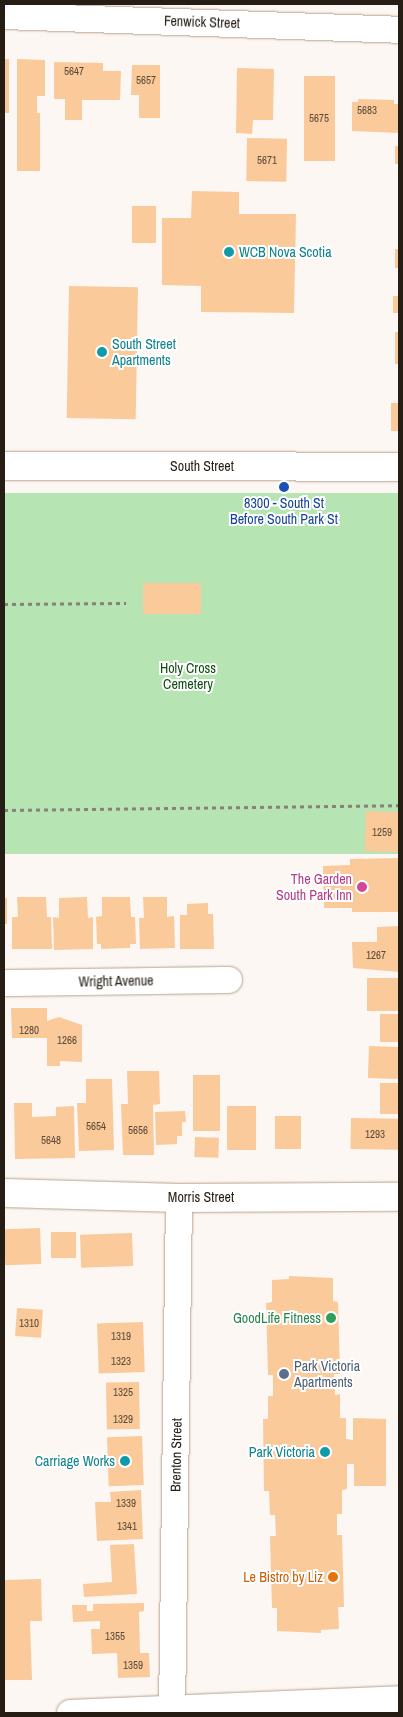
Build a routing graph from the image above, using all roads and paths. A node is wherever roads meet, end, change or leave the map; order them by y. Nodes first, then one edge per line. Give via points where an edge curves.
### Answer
1 (53, 10) edge
2 (4, 16) edge
3 (399, 30) edge
4 (4, 466) edge
5 (399, 467) edge
6 (126, 603) dead end
7 (4, 604) edge
8 (399, 805) edge
9 (4, 810) edge
10 (229, 980) dead end
11 (4, 983) edge
12 (4, 1194) edge
13 (399, 1197) edge
14 (179, 1198) junction
15 (399, 1699) edge
16 (172, 1711) edge
17 (70, 1713) edge

1 - 2 street, Fenwick Street
1 - 3 street, Fenwick Street
4 - 5 street, South Street
6 - 7 path
8 - 9 path
10 - 11 street, Wright Avenue
12 - 14 street, Morris Street
13 - 14 street, Morris Street
14 - 16 street, Brenton Street
15 - 16 street
16 - 17 street

